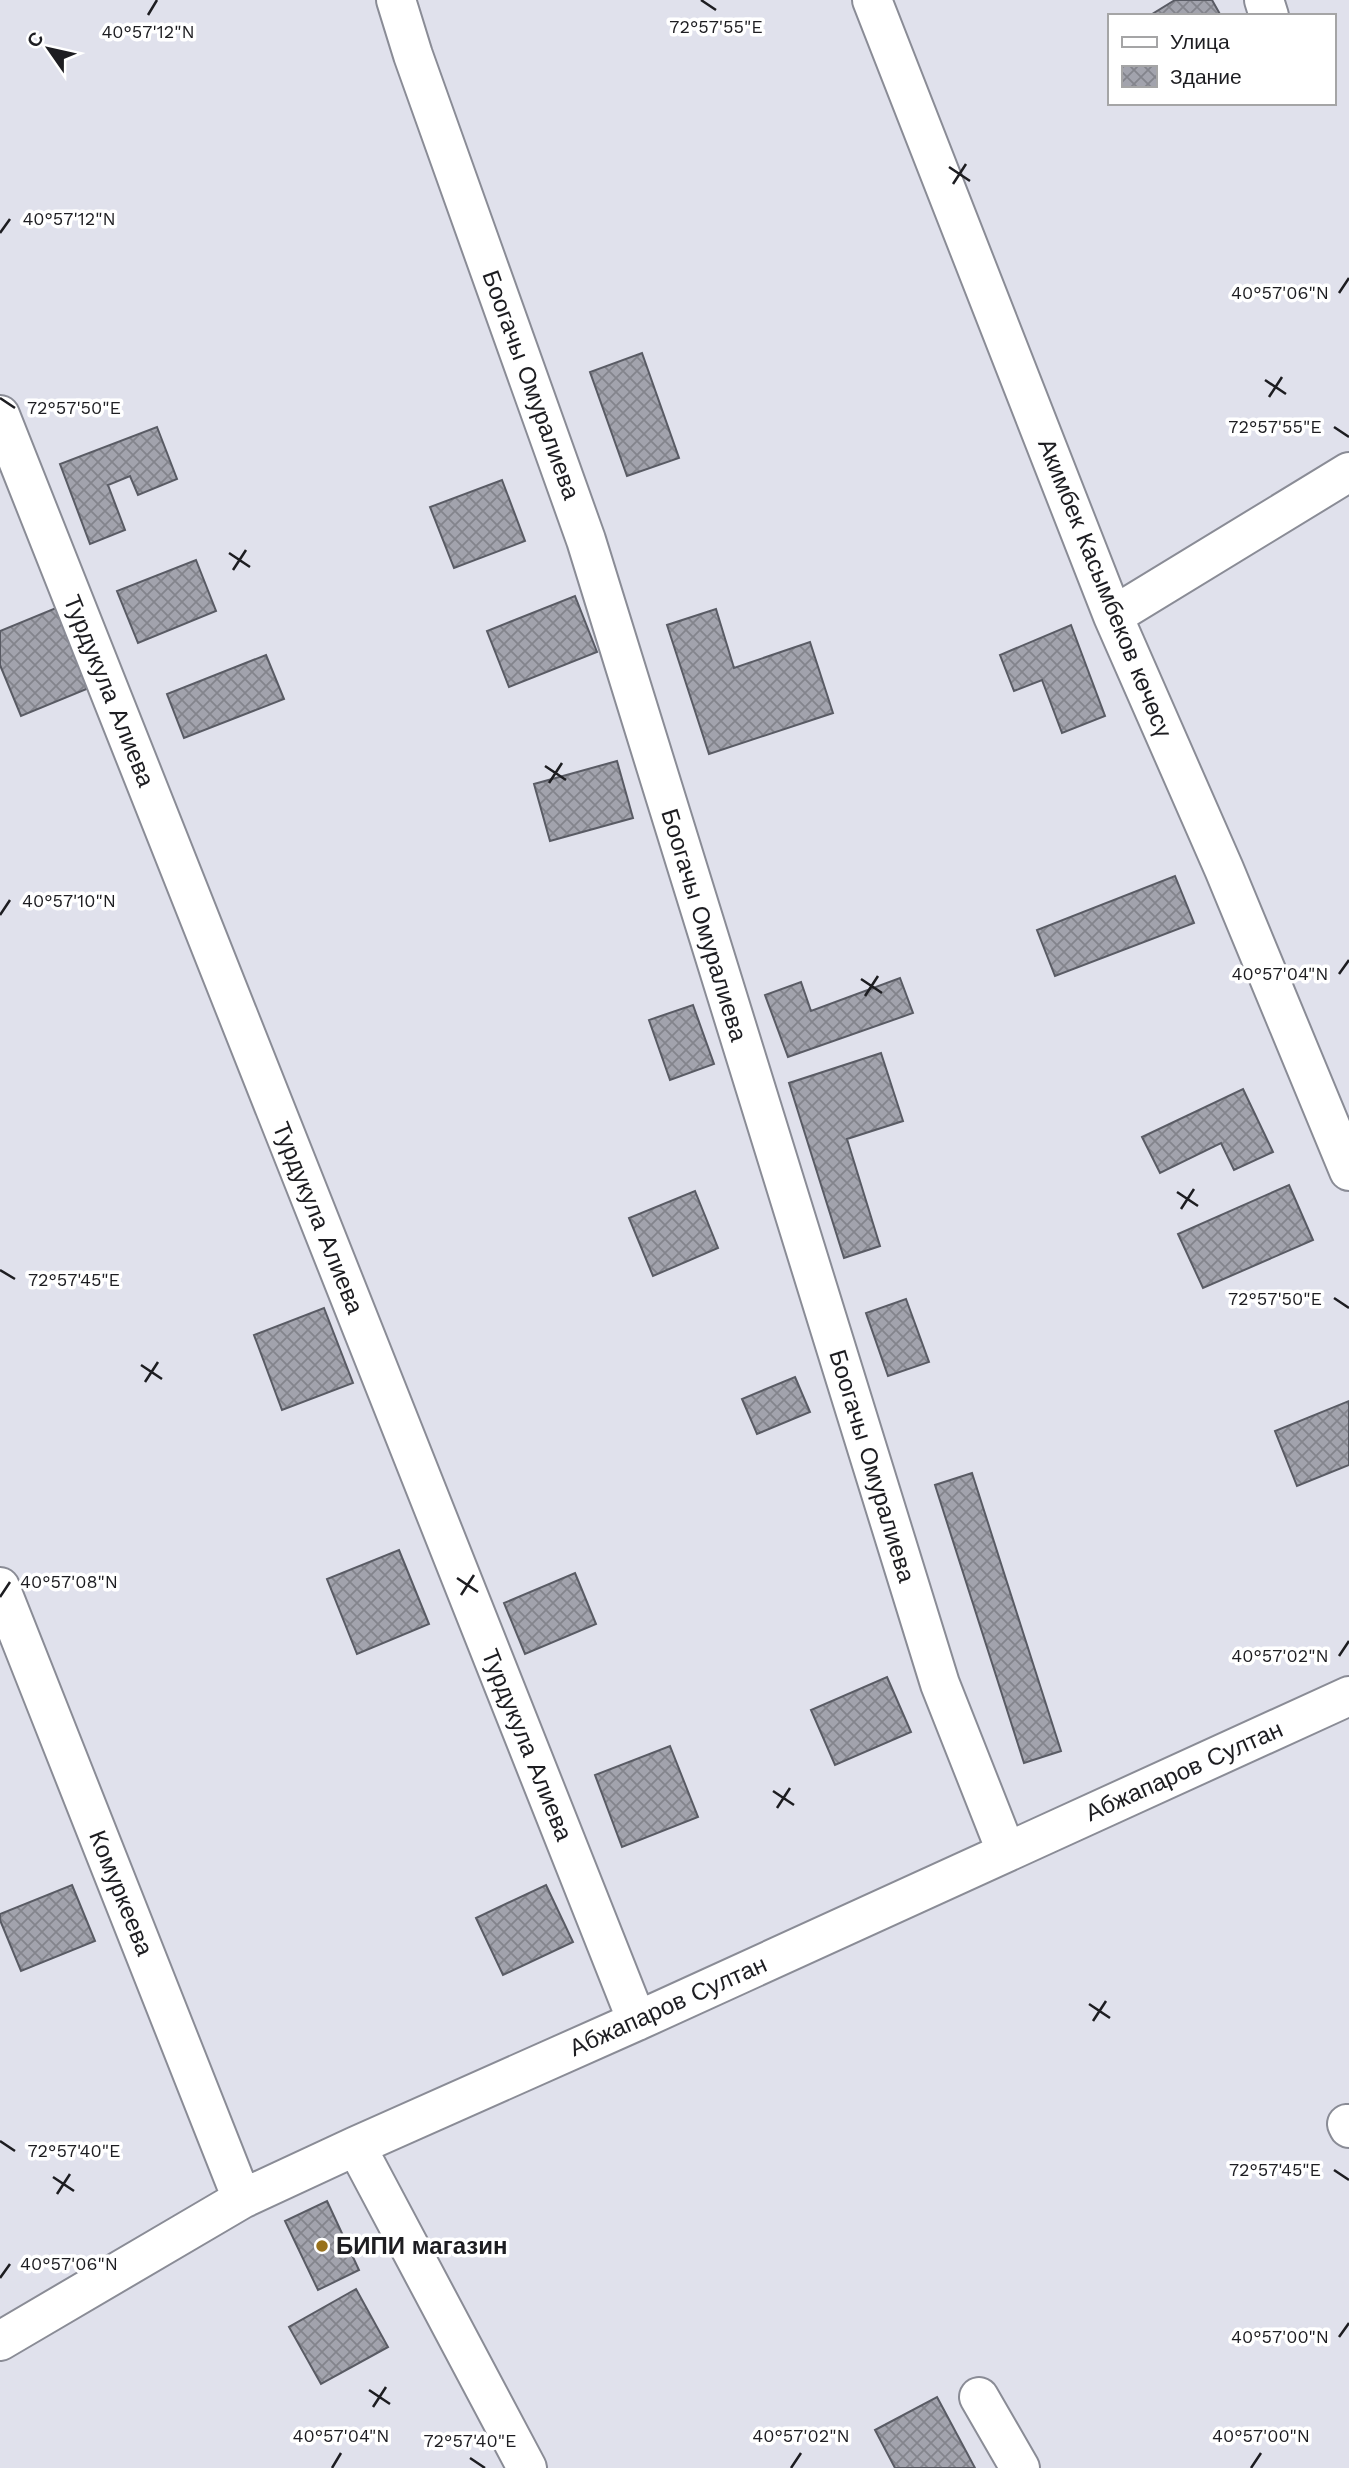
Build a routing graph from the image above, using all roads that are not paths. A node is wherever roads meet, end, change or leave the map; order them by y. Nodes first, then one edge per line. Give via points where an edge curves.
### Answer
1 (396, 0) edge
2 (872, 0) edge
3 (0, 415) edge
4 (1349, 472) edge
5 (1113, 615) junction
6 (1349, 1169) edge
7 (0, 1587) edge
8 (1349, 1696) edge
9 (1006, 1851) junction
10 (637, 2021) junction
11 (356, 2146) junction
12 (242, 2199) junction
13 (0, 2341) edge
14 (979, 2398) dead end
15 (527, 2468) edge
16 (1020, 2468) edge

1 - 9 street, Боогачы Омуралиева via 586,540 940,1684
2 - 5 street, Акимбек Касымбеков көчөсү
3 - 10 street, Турдукула Алиева
4 - 5 street
5 - 6 street, Акимбек Касымбеков көчөсү
7 - 12 street, Комуркеева
8 - 9 street, Абжапаров Султан
9 - 10 street, Абжапаров Султан
10 - 11 street, Абжапаров Султан
11 - 12 street, Абжапаров Султан
11 - 15 street
12 - 13 street, Абжапаров Султан
14 - 16 street

